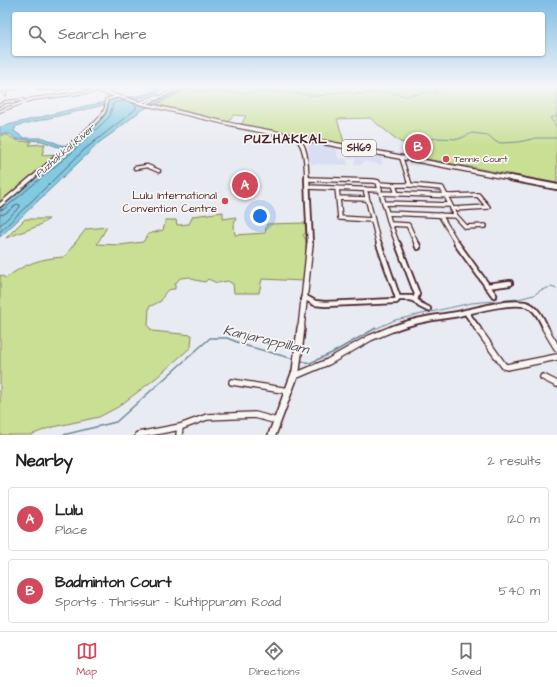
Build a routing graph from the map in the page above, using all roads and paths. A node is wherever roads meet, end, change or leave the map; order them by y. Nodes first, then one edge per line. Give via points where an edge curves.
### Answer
1 (11, 106) edge
2 (105, 106) edge
3 (158, 106) edge
4 (0, 111) edge
5 (233, 125) junction
6 (295, 138) junction
7 (312, 141) junction
8 (305, 152) junction
9 (401, 157) junction
10 (135, 168) dead end
11 (158, 171) dead end
12 (308, 179) junction
13 (379, 184) junction
14 (394, 184) junction
15 (410, 186) junction
16 (557, 186) edge
17 (308, 187) junction
18 (337, 188) junction
19 (365, 189) junction
20 (381, 192) junction
21 (397, 194) junction
22 (445, 196) junction
23 (338, 198) junction
24 (367, 199) junction
25 (384, 203) junction
26 (0, 205) edge
27 (451, 207) junction
28 (387, 213) junction
29 (440, 215) junction
30 (456, 216) junction
31 (372, 220) junction
32 (390, 224) junction
33 (485, 226) dead end
34 (418, 247) dead end
35 (510, 283) dead end
36 (486, 286) junction
37 (494, 295) dead end
38 (304, 297) junction
39 (398, 298) junction
40 (416, 300) junction
41 (428, 309) dead end
42 (466, 312) junction
43 (557, 348) edge
44 (557, 358) edge
45 (295, 374) junction
46 (543, 377) dead end
47 (232, 382) dead end
48 (557, 384) edge
49 (289, 391) junction
50 (278, 421) junction
51 (180, 427) junction
52 (138, 435) edge
53 (179, 435) edge
54 (272, 435) edge

1 - 4 street
2 - 26 street via 103,116
3 - 5 main road, SH69
5 - 6 main road
5 - 16 main road, SH69
6 - 7 main road
6 - 8 main road via 302,143
7 - 8 main road via 306,144
7 - 9 main road
8 - 12 main road
9 - 15 street
9 - 16 main road
10 - 11 street via 147,166
12 - 13 street via 377,181
12 - 17 main road
13 - 14 street
13 - 20 street
14 - 15 street
14 - 21 street
15 - 22 street via 440,187 444,189
17 - 18 street
17 - 38 main road via 310,246
18 - 19 street
18 - 23 street
19 - 20 street
19 - 24 street
20 - 21 street
20 - 25 street
21 - 22 street
22 - 27 street
22 - 27 street via 478,195 488,207
23 - 24 street
23 - 31 street via 340,218
24 - 31 street
25 - 27 street
25 - 28 street
27 - 30 street
28 - 29 street
28 - 32 street
29 - 30 street
29 - 36 street via 454,241
30 - 33 street via 466,226
31 - 39 street via 386,270
32 - 34 street via 408,226
32 - 40 street via 417,294
35 - 36 street
36 - 37 street
38 - 39 street via 325,304 380,303 396,301
38 - 45 main road
39 - 40 street
40 - 41 street
42 - 43 street via 495,305 525,304 537,312 549,338
42 - 44 street via 504,366
42 - 45 street via 399,326 370,338 328,362
45 - 49 main road
46 - 48 street
47 - 49 street
49 - 50 main road
50 - 51 street via 255,415 207,417
50 - 54 main road
51 - 52 street
51 - 53 street

